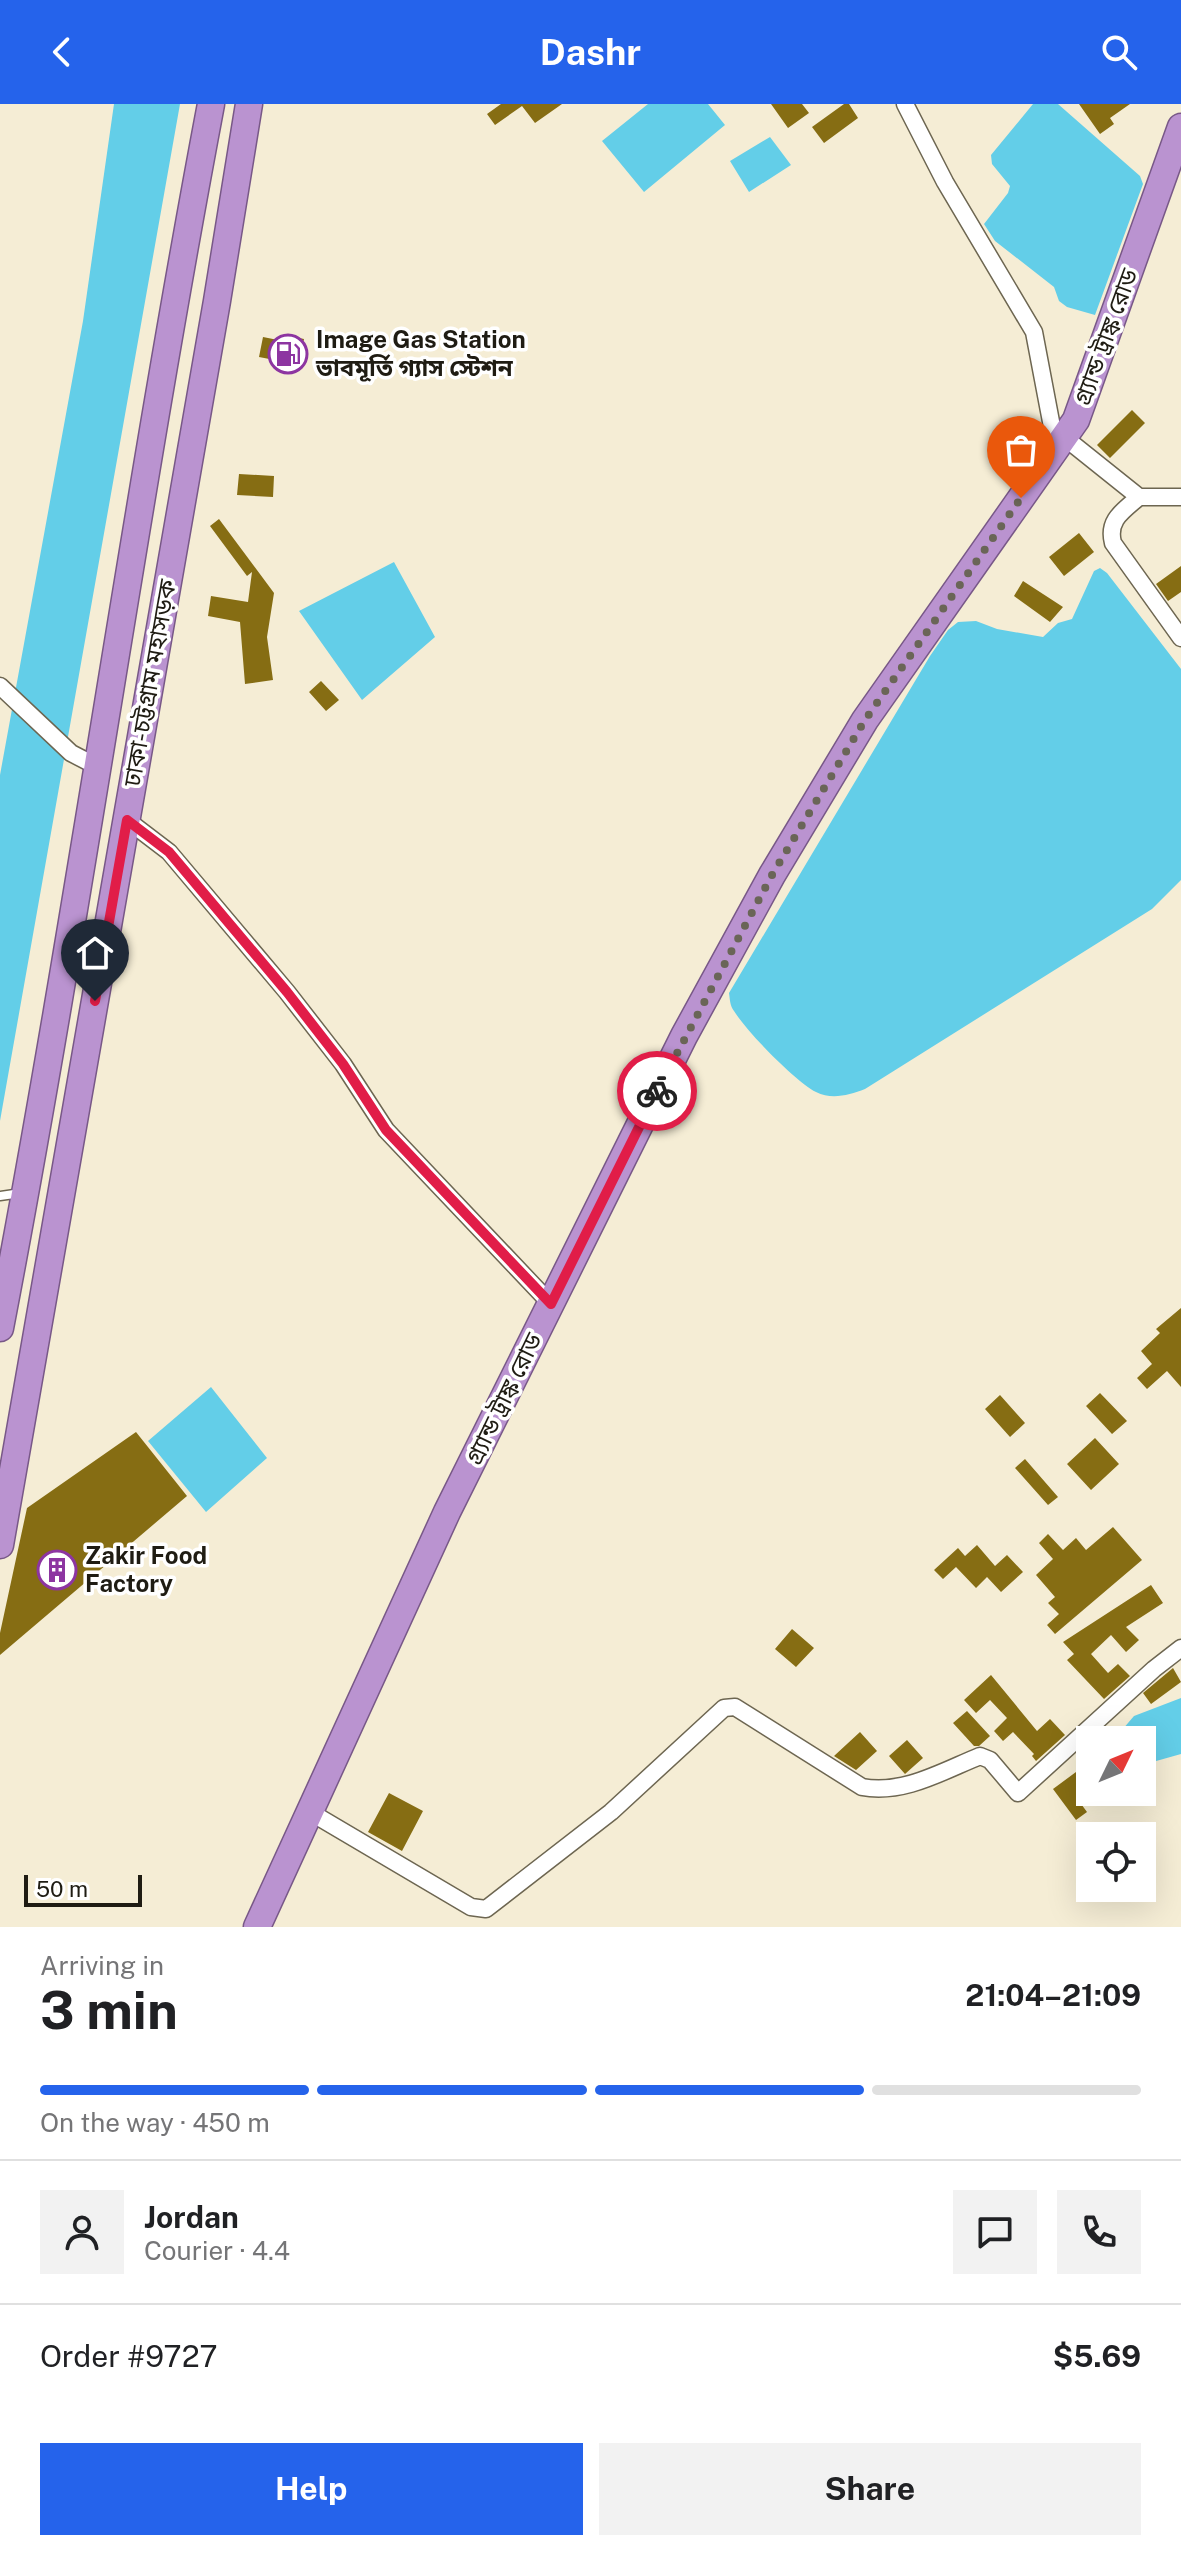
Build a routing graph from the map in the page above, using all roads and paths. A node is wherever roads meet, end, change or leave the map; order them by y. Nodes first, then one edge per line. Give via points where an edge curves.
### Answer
1 (211, 104) edge
2 (249, 104) edge
3 (905, 104) edge
4 (1181, 127) edge
5 (1060, 442) junction
6 (1139, 497) junction
7 (1181, 497) edge
8 (1181, 638) edge
9 (0, 686) edge
10 (98, 767) junction
11 (127, 820) junction
12 (26, 1192) junction
13 (0, 1196) edge
14 (551, 1304) junction
15 (0, 1328) edge
16 (0, 1545) edge
17 (1181, 1648) edge
18 (310, 1812) junction
19 (257, 1927) edge

1 - 10 highway, ঢাকা-চট্টগ্রাম মহাসড়ক
2 - 11 highway, ঢাকা-চট্টগ্রাম মহাসড়ক
3 - 5 street via 1034,332
4 - 5 highway, গ্র্যান্ড ট্রাঙ্ক রোড via 1076,420
5 - 6 street
5 - 14 highway, গ্র্যান্ড ট্রাঙ্ক রোড via 865,720 772,875 684,1036
6 - 7 street
6 - 8 street via 1114,522 1113,543
9 - 10 street via 71,753
10 - 12 highway, ঢাকা-চট্টগ্রাম মহাসড়ক
11 - 14 street via 169,852 287,992 386,1130
11 - 16 highway, ঢাকা-চট্টগ্রাম মহাসড়ক
12 - 13 lane
12 - 15 highway, ঢাকা-চট্টগ্রাম মহাসড়ক
14 - 18 highway, গ্র্যান্ড ট্রাঙ্ক রোড via 447,1512
17 - 18 street via 1018,1793 990,1760 980,1756 894,1789 862,1787 735,1707 724,1708 611,1812 486,1909 471,1907
18 - 19 highway, গ্র্যান্ড ট্রাঙ্ক রোড

